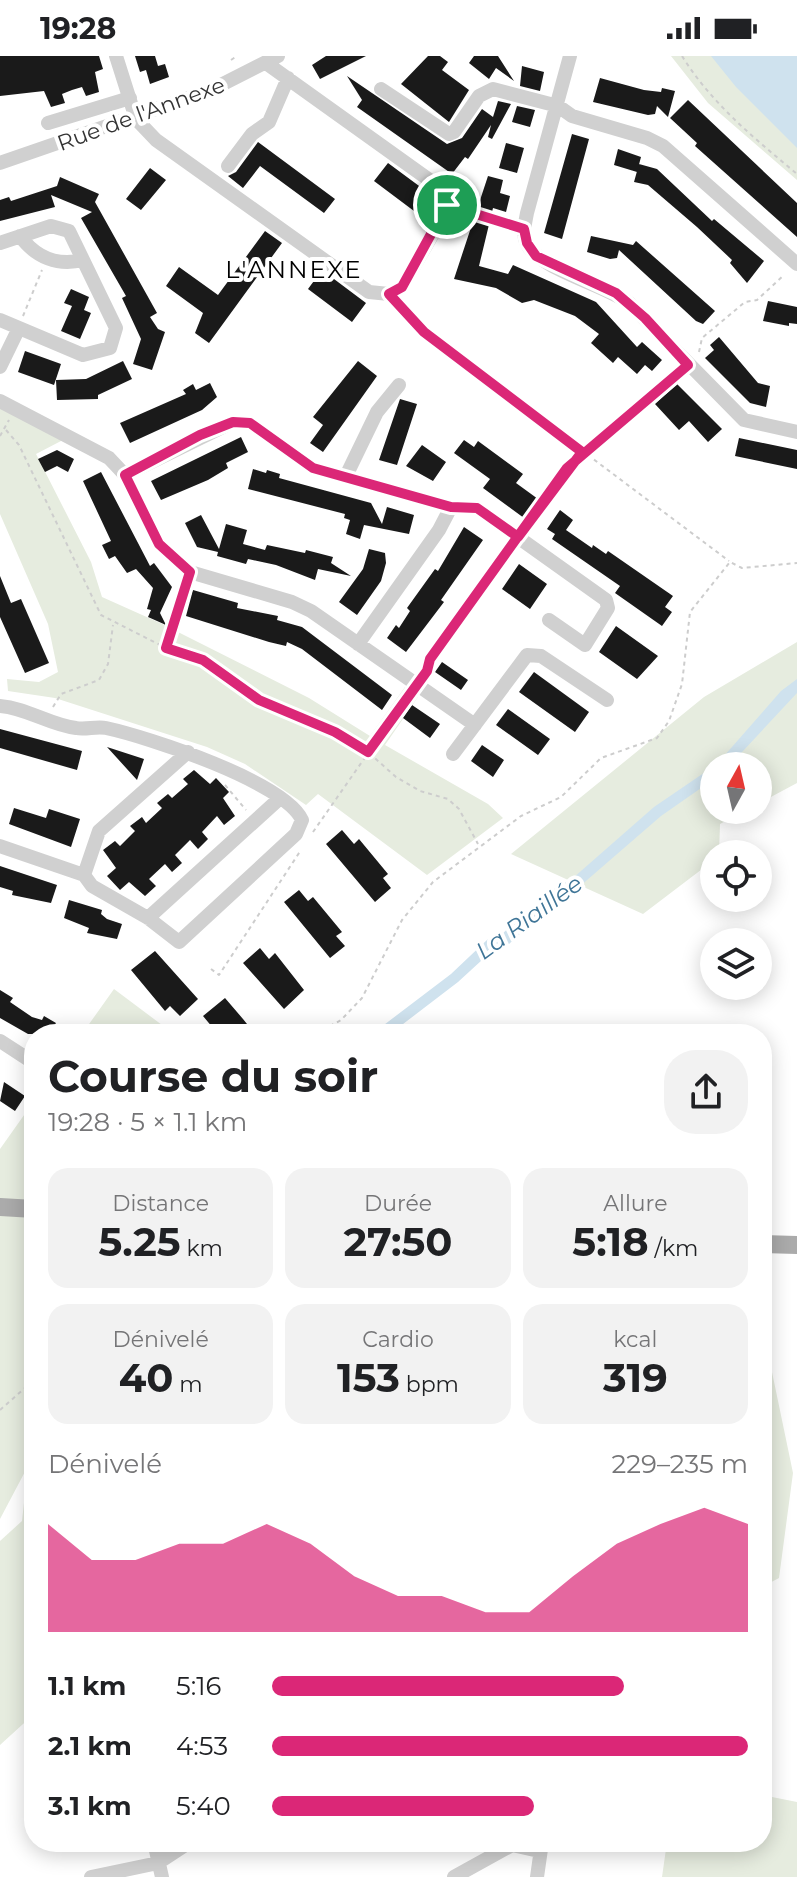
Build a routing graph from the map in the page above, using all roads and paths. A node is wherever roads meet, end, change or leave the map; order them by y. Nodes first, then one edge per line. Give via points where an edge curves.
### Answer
1 (116, 56) edge
2 (237, 56) edge
3 (570, 56) edge
4 (682, 56) edge
5 (272, 59) edge
6 (231, 60) dead end
7 (288, 78) junction
8 (381, 89) dead end
9 (130, 98) junction
10 (558, 106) junction
11 (136, 119) junction
12 (48, 123) dead end
13 (0, 163) edge
14 (228, 166) dead end
15 (797, 174) edge
16 (447, 205) junction
17 (524, 229) junction
18 (20, 236) junction
19 (0, 243) edge
20 (47, 257) junction
21 (83, 260) junction
22 (797, 264) edge
23 (389, 294) junction
24 (0, 320) edge
25 (18, 330) junction
26 (688, 365) junction
27 (0, 367) edge
28 (399, 385) dead end
29 (7, 404) edge
30 (6, 430) junction
31 (797, 432) edge
32 (0, 436) edge
33 (582, 452) junction
34 (125, 475) junction
35 (346, 476) junction
36 (451, 507) junction
37 (518, 537) junction
38 (730, 562) junction
39 (797, 563) edge
40 (190, 572) junction
41 (549, 620) dead end
42 (114, 624) junction
43 (358, 644) junction
44 (166, 648) junction
45 (416, 683) junction
46 (607, 700) dead end
47 (0, 706) edge
48 (46, 718) junction
49 (475, 725) junction
50 (188, 752) junction
51 (368, 752) junction
52 (453, 754) dead end
53 (219, 778) dead end
54 (279, 799) junction
55 (255, 821) junction
56 (310, 836) dead end
57 (478, 845) junction
58 (0, 846) edge
59 (282, 847) junction
60 (302, 848) dead end
61 (294, 860) junction
62 (84, 875) junction
63 (148, 918) junction
64 (211, 969) dead end
65 (334, 1024) edge
66 (0, 1041) edge
67 (24, 1057) edge
68 (0, 1207) edge
69 (24, 1208) edge
70 (772, 1244) edge
71 (797, 1245) edge
72 (24, 1389) edge
73 (0, 1410) edge
74 (179, 1852) edge
75 (499, 1852) edge
76 (540, 1852) edge
77 (160, 1870) edge
78 (91, 1877) edge
79 (454, 1877) edge
80 (537, 1877) edge

1 - 9 street
2 - 6 path
3 - 10 street
4 - 15 path via 739,125
5 - 7 street
5 - 11 street, Rue de l'Annexe via 236,80
7 - 14 street via 269,122 252,134
7 - 16 street via 442,189
8 - 10 street via 449,134 479,96 493,89
9 - 11 street
9 - 12 street
10 - 17 street
10 - 22 street via 572,116 663,146
11 - 13 street, Rue de l'Annexe
11 - 23 street via 156,140 369,292
16 - 17 path
16 - 23 street via 402,287
17 - 26 street via 536,256 616,293
18 - 19 street
18 - 20 street via 31,251
18 - 21 street via 51,226 62,228 69,231
20 - 21 street via 64,264
20 - 25 path
21 - 25 street via 116,328 110,348 83,355
22 - 26 path via 702,338 702,348
23 - 33 path via 424,332
24 - 25 street
25 - 27 street
26 - 31 street via 744,420
26 - 33 path
28 - 35 street via 377,412
29 - 30 path
29 - 34 street via 109,458
30 - 32 path
30 - 42 path via 19,445 101,615
33 - 37 path
33 - 38 path
34 - 35 street via 233,422 250,423 313,468
34 - 40 street via 159,544
35 - 36 street
36 - 37 street via 477,508
36 - 43 street
37 - 41 street via 606,600 608,608 585,645
37 - 45 path
38 - 39 path via 742,568
38 - 57 path via 690,612 682,684 657,738 601,758 561,797
40 - 43 street via 292,602
40 - 44 path
42 - 44 path
42 - 48 path via 108,664 99,680 61,694
43 - 45 street
44 - 51 path via 203,660 259,700
45 - 49 street
45 - 51 path
46 - 49 street via 541,656 527,655
47 - 48 street
48 - 50 street
49 - 52 street
50 - 54 street via 224,766
50 - 62 street via 99,831
51 - 56 path
51 - 57 path via 396,777 448,799
53 - 55 path
54 - 55 street
54 - 59 street via 302,820 301,829
55 - 63 street
57 - 65 path via 433,882 402,920 362,998
58 - 62 street
59 - 61 path
59 - 63 street via 179,942
60 - 61 path
61 - 64 path via 219,975
62 - 63 street via 92,886
66 - 67 street
68 - 69 main road
70 - 71 main road
72 - 73 path
74 - 77 street
75 - 79 street
76 - 80 street
77 - 78 street

